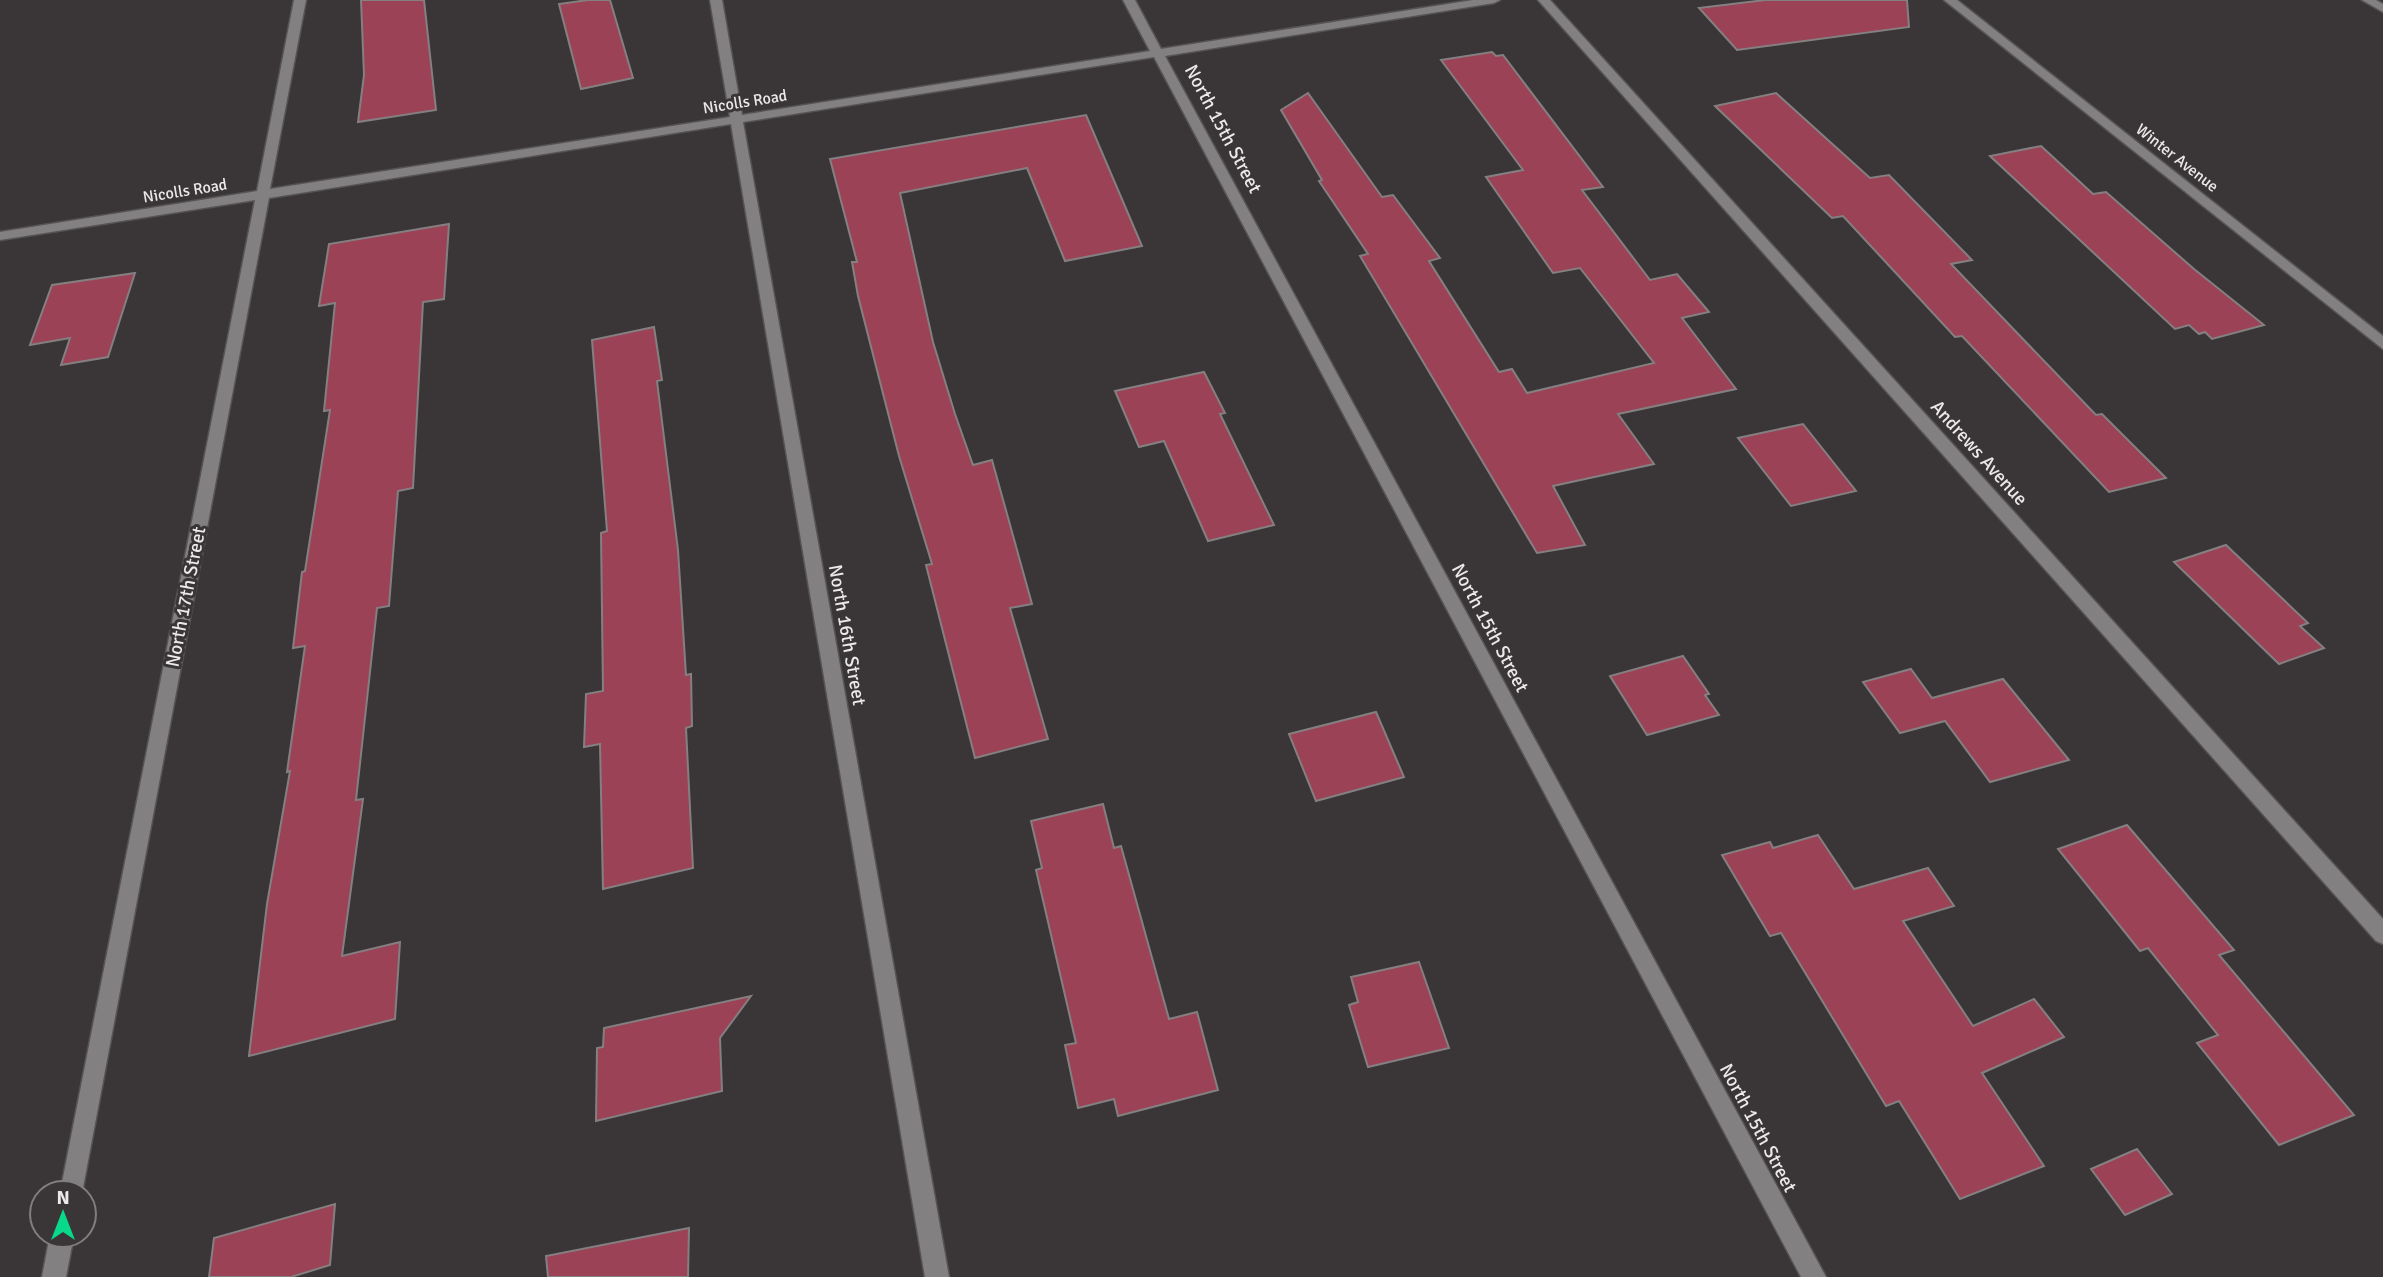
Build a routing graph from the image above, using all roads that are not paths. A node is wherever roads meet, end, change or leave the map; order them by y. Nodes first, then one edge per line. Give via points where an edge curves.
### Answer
1 (300, 0) edge
2 (716, 0) edge
3 (1129, 0) edge
4 (1494, 0) edge
5 (1544, 0) edge
6 (1950, 0) edge
7 (2368, 0) edge
8 (2383, 9) edge
9 (1158, 52) junction
10 (737, 119) junction
11 (264, 194) junction
12 (0, 236) edge
13 (2383, 344) edge
14 (2383, 934) edge
15 (74, 1179) edge
16 (59, 1249) edge
17 (54, 1277) edge
18 (937, 1277) edge
19 (1814, 1277) edge

1 - 11 street, North 17th Street
2 - 10 street, North 16th Street
3 - 9 street, North 15th Street
4 - 9 street, Nicolls Road
5 - 14 street, Andrews Avenue
6 - 13 street, Winter Avenue
7 - 8 street
9 - 10 street, Nicolls Road
9 - 19 street, North 15th Street
10 - 11 street, Nicolls Road
10 - 18 street, North 16th Street
11 - 12 street, Nicolls Road
11 - 15 street, North 17th Street
16 - 17 street

